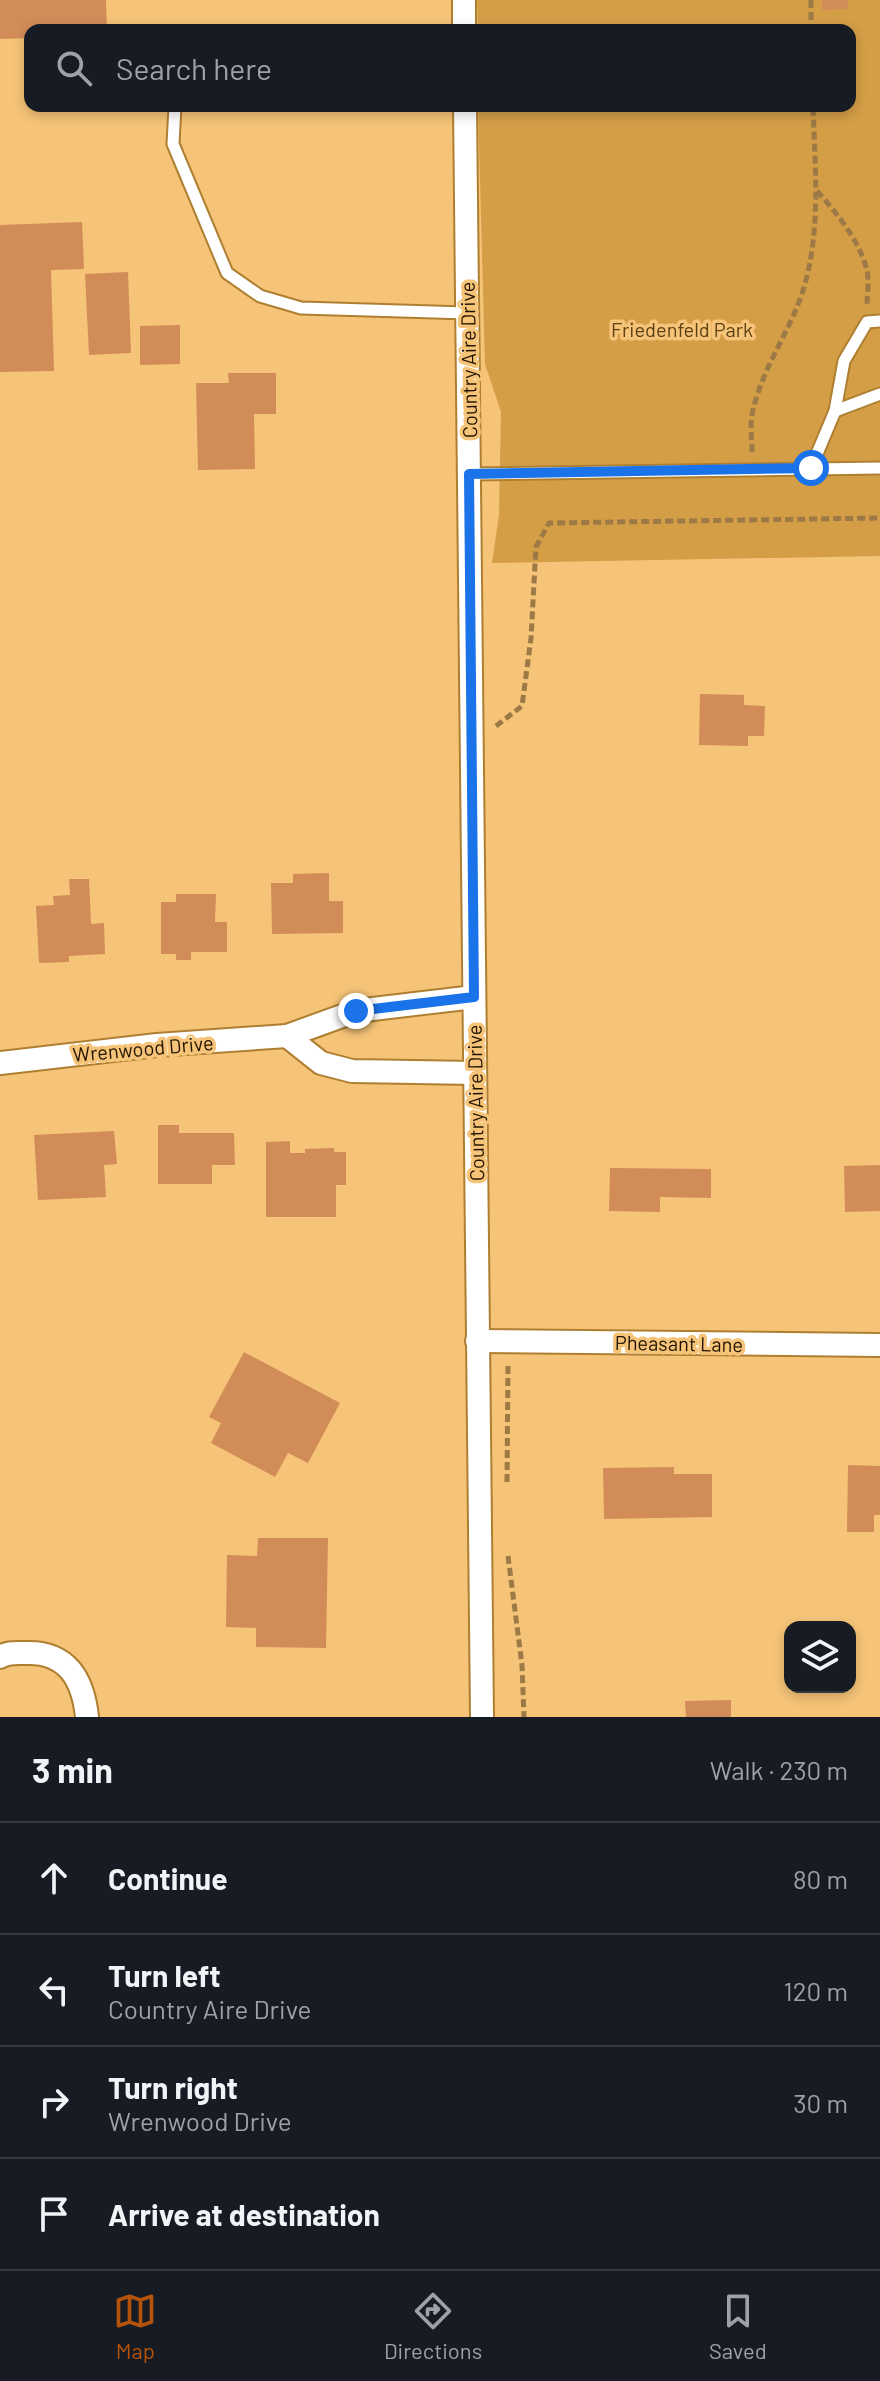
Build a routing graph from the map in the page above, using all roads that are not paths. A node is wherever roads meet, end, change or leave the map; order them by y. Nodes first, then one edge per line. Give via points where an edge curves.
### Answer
1 (464, 0) edge
2 (464, 24) edge
3 (175, 112) edge
4 (465, 112) edge
5 (467, 313) junction
6 (874, 322) edge
7 (880, 394) edge
8 (835, 411) junction
9 (811, 468) junction
10 (880, 468) edge
11 (469, 474) junction
12 (474, 997) junction
13 (287, 1036) junction
14 (0, 1063) edge
15 (475, 1073) junction
16 (477, 1341) junction
17 (880, 1345) edge
18 (0, 1657) edge
19 (87, 1717) edge
20 (482, 1717) edge

1 - 2 street
3 - 5 lane via 173,144 227,273 260,296 301,308
4 - 5 street, Country Aire Drive
5 - 11 street, Country Aire Drive
6 - 8 lane via 844,361
7 - 8 lane
8 - 9 lane
9 - 10 lane
9 - 11 lane
11 - 12 street, Country Aire Drive
12 - 13 street, Wrenwood Drive via 356,1011
12 - 15 street, Country Aire Drive
13 - 14 street, Wrenwood Drive
13 - 15 street via 321,1063 352,1071
15 - 16 street, Country Aire Drive
16 - 17 street, Pheasant Lane
16 - 20 street, Country Aire Drive
18 - 19 street via 39,1652 67,1665 84,1690

